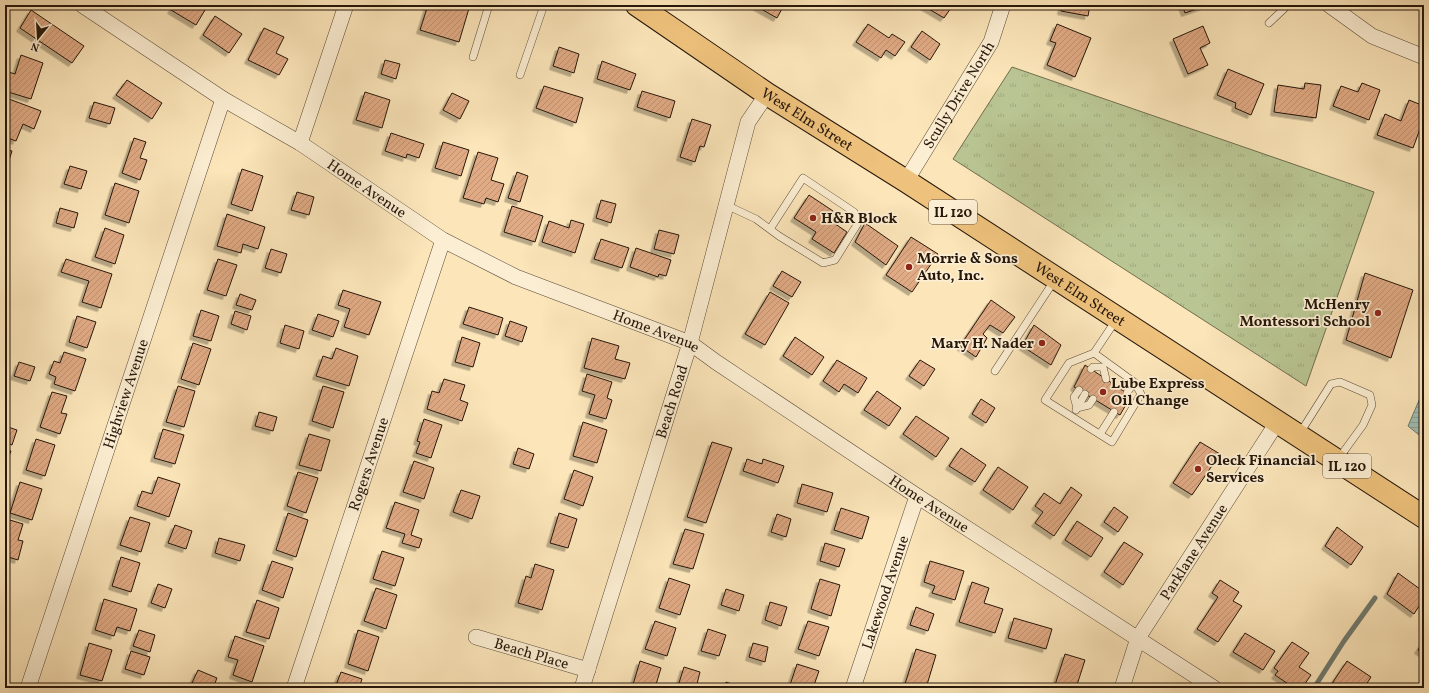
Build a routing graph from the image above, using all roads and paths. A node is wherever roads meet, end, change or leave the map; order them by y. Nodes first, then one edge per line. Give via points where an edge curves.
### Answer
1 (82, 5) edge
2 (346, 5) edge
3 (489, 5) edge
4 (544, 5) edge
5 (637, 5) edge
6 (1003, 5) edge
7 (1288, 5) edge
8 (1329, 5) edge
9 (1269, 23) dead end
10 (473, 57) dead end
11 (1424, 57) edge
12 (520, 75) dead end
13 (767, 94) junction
14 (223, 99) junction
15 (300, 143) junction
16 (906, 181) junction
17 (726, 205) junction
18 (770, 230) junction
19 (443, 240) junction
20 (1055, 279) junction
21 (1117, 319) junction
22 (690, 343) junction
23 (1094, 353) junction
24 (1104, 364) junction
25 (1091, 369) dead end
26 (995, 371) dead end
27 (1098, 374) dead end
28 (1106, 379) dead end
29 (1134, 382) junction
30 (1078, 390) dead end
31 (1126, 393) dead end
32 (1085, 394) dead end
33 (1093, 399) dead end
34 (1077, 408) junction
35 (1114, 412) dead end
36 (1072, 417) junction
37 (1278, 421) junction
38 (1100, 434) junction
39 (1299, 435) junction
40 (1338, 460) junction
41 (917, 496) junction
42 (1424, 517) edge
43 (476, 637) dead end
44 (1138, 638) junction
45 (588, 670) junction
46 (28, 688) edge
47 (294, 688) edge
48 (582, 688) edge
49 (853, 688) edge
50 (1122, 688) edge
51 (1214, 688) edge

1 - 14 street, Home Avenue
2 - 15 street
3 - 10 lane
4 - 12 lane
5 - 13 main road, West Elm Street / IL 120
6 - 16 street, Scully Drive North via 990,42
7 - 9 lane
8 - 11 street via 1372,36
13 - 16 main road, West Elm Street / IL 120
13 - 17 street, Beach Road via 748,122
14 - 15 street, Home Avenue
14 - 46 street, Highview Avenue
15 - 19 street, Home Avenue
16 - 20 main road, West Elm Street / IL 120
17 - 18 lane via 756,219
17 - 22 street, Beach Road
18 - 18 lane via 823,263 834,260 858,223 854,212 803,178
19 - 22 street, Home Avenue via 516,277
19 - 47 street, Rogers Avenue
20 - 21 main road, West Elm Street / IL 120
20 - 26 lane
21 - 23 lane
21 - 37 main road, West Elm Street / IL 120
22 - 41 street, Home Avenue
22 - 45 street, Beach Road
23 - 24 lane
23 - 36 lane via 1069,362 1046,400
24 - 25 lane via 1093,366
24 - 27 lane
24 - 28 lane
24 - 29 lane
29 - 31 lane
29 - 38 lane via 1140,394 1112,442
30 - 34 lane via 1074,398
32 - 34 lane
33 - 34 lane via 1089,405
34 - 36 lane
35 - 38 lane
36 - 38 lane
37 - 39 main road, West Elm Street / IL 120
37 - 44 street, Parklane Avenue
39 - 40 main road, West Elm Street / IL 120
39 - 40 lane via 1331,384 1340,382 1370,395 1372,405 1363,425
40 - 42 main road, West Elm Street / IL 120
41 - 44 street, Home Avenue
41 - 49 street, Lakewood Avenue
43 - 45 street, Beach Place
44 - 50 street, Parklane Avenue
44 - 51 street, Home Avenue
45 - 48 street, Beach Road

